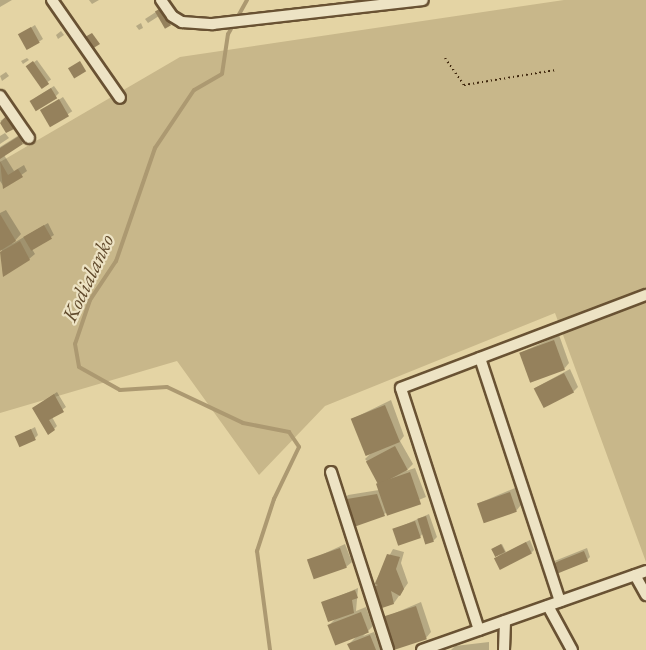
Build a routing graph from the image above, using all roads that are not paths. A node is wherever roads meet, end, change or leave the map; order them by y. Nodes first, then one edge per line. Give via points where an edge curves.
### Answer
1 (51, 0) edge
2 (161, 0) edge
3 (423, 0) edge
4 (0, 96) edge
5 (120, 98) dead end
6 (29, 138) dead end
7 (646, 295) edge
8 (480, 358) junction
9 (331, 472) dead end
10 (646, 572) edge
11 (635, 575) junction
12 (646, 595) edge
13 (560, 602) junction
14 (548, 606) junction
15 (505, 621) junction
16 (479, 630) junction
17 (388, 650) edge
18 (422, 650) edge
19 (504, 650) edge
20 (572, 650) edge

1 - 5 street
2 - 3 street via 172,16 182,22 235,24
4 - 6 street
7 - 8 street
8 - 13 street
8 - 16 street via 401,388
9 - 17 street
10 - 11 street
11 - 12 street
11 - 13 street
13 - 14 street
14 - 15 street
14 - 20 street
15 - 16 street
15 - 19 street
16 - 18 street

